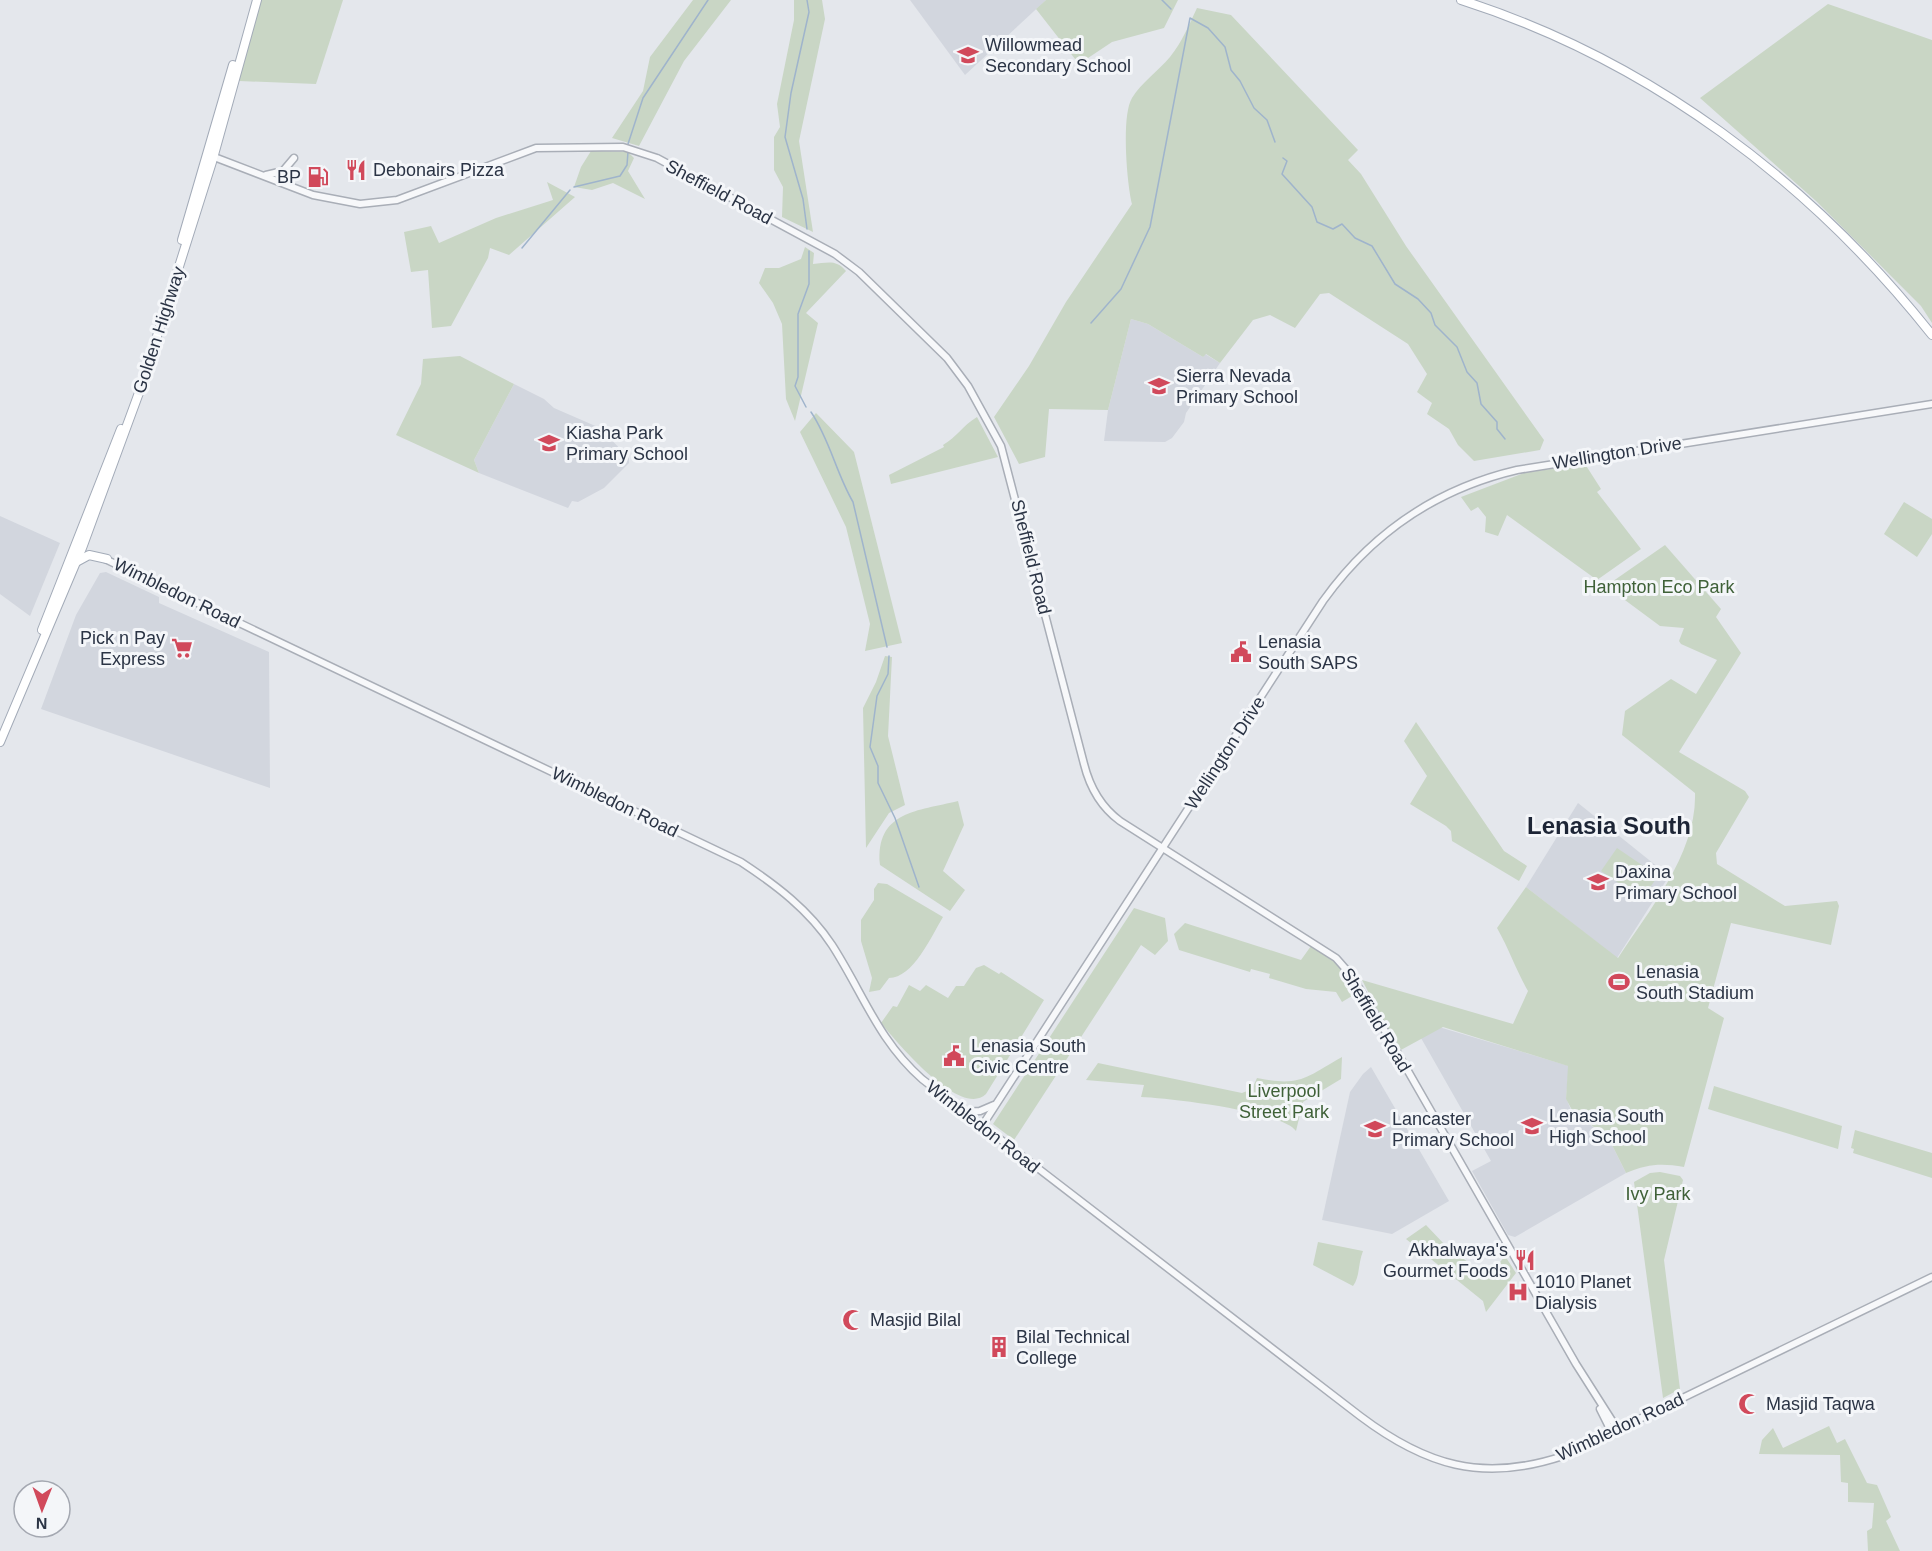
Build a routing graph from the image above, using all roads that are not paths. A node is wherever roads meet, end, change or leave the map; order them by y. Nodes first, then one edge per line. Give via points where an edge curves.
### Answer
1 (252, 0) edge
2 (257, 0) edge
3 (1461, 0) edge
4 (210, 155) junction
5 (294, 158) dead end
6 (262, 175) junction
7 (1932, 335) edge
8 (1932, 404) edge
9 (78, 547) junction
10 (107, 559) junction
11 (74, 566) junction
12 (36, 652) junction
13 (0, 742) edge
14 (1163, 848) junction
15 (997, 1103) junction
16 (963, 1112) junction
17 (982, 1126) junction
18 (1932, 1277) edge
19 (1615, 1431) junction

1 - 4 main road, Golden Highway
2 - 4 main road, Golden Highway
3 - 7 main road via 1593,54 1717,128 1825,216
4 - 6 street, Sheffield Road
4 - 9 main road, Golden Highway via 159,334
5 - 6 street via 279,173
6 - 14 street, Sheffield Road via 334,201 379,203 422,192 536,148 623,147 657,158 844,260 947,358 994,432 1007,461 1093,791 1116,818
8 - 14 street, Wellington Drive via 1528,467 1469,484 1423,507 1369,548 1333,588
9 - 10 street, Wimbledon Road
9 - 11 main road, Golden Highway
9 - 12 main road, Golden Highway
10 - 11 main road via 89,555
10 - 16 street, Wimbledon Road via 741,862 769,880 823,932 892,1048
11 - 12 main road, Golden Highway
12 - 13 main road, Golden Highway
14 - 15 street, Wellington Drive
14 - 19 street, Sheffield Road via 1341,962 1377,1017
15 - 16 street via 983,1111
15 - 17 street, Wellington Drive
16 - 17 street, Wimbledon Road
17 - 19 street, Wimbledon Road via 1360,1416 1410,1450 1452,1464 1509,1468 1551,1460
18 - 19 street, Wimbledon Road

